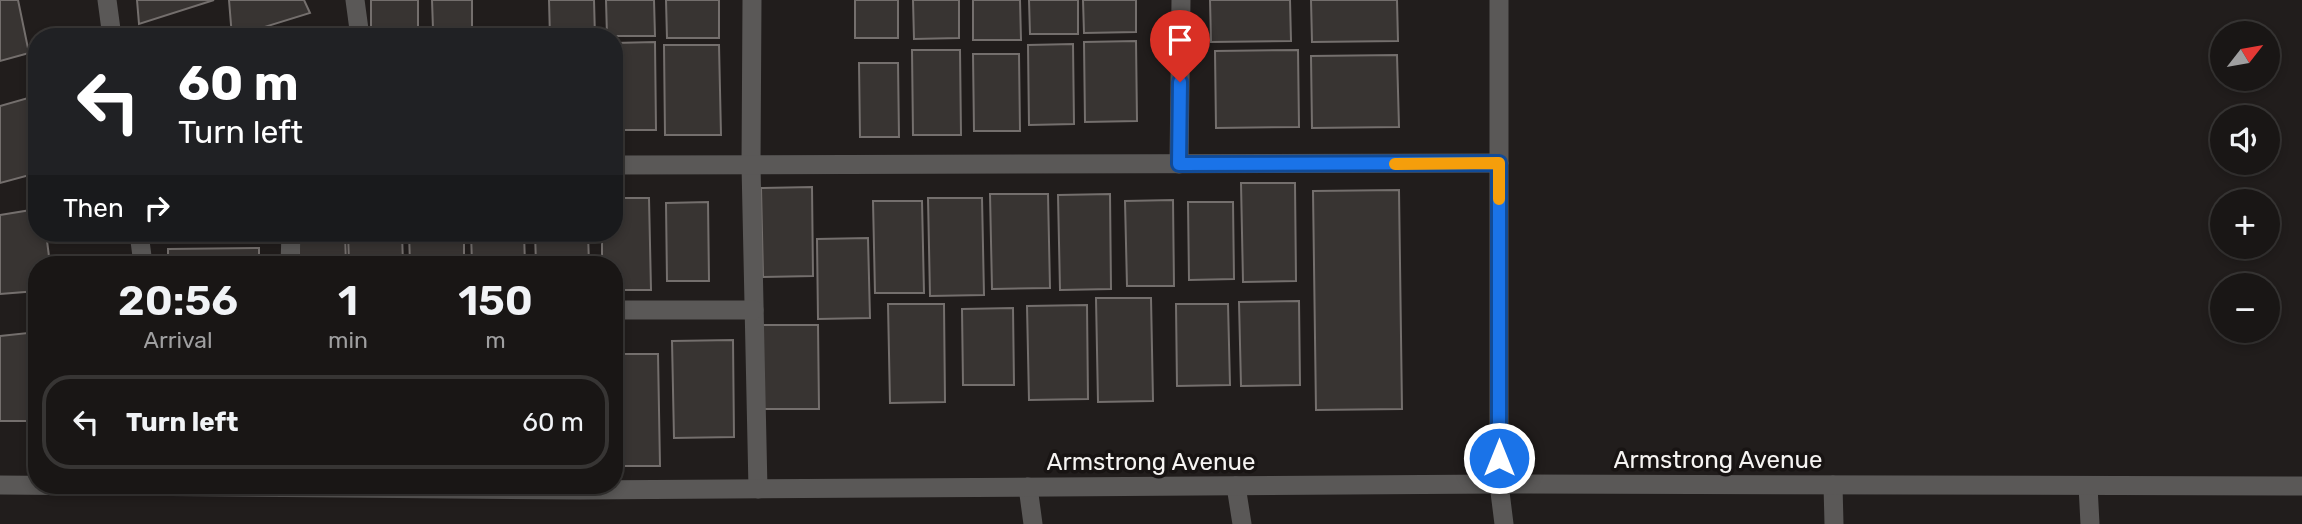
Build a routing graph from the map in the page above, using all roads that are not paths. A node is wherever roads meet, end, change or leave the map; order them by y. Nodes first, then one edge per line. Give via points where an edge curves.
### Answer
1 (107, 0) edge
2 (355, 0) edge
3 (752, 0) edge
4 (1181, 0) edge
5 (1499, 0) edge
6 (111, 28) edge
7 (359, 28) edge
8 (1499, 163) junction
9 (1179, 164) junction
10 (751, 165) junction
11 (623, 166) edge
12 (623, 310) edge
13 (754, 310) junction
14 (0, 485) edge
15 (28, 485) edge
16 (1499, 485) junction
17 (1833, 485) junction
18 (1236, 486) junction
19 (2088, 486) junction
20 (2302, 486) edge
21 (1028, 487) junction
22 (623, 488) edge
23 (758, 489) junction
24 (1033, 524) edge
25 (1242, 524) edge
26 (1504, 524) edge
27 (1834, 524) edge
28 (2090, 524) edge

1 - 6 street
2 - 7 street
3 - 10 street
4 - 9 street
5 - 8 street
8 - 9 street
8 - 16 street
9 - 10 street
10 - 11 street
10 - 13 street
12 - 13 street
13 - 23 street
14 - 15 street, Armstrong Avenue
16 - 17 street, Armstrong Avenue
16 - 18 street, Armstrong Avenue
16 - 26 street
17 - 19 street, Armstrong Avenue
17 - 27 street
18 - 21 street, Armstrong Avenue
18 - 25 street
19 - 20 street, Armstrong Avenue
19 - 28 street
21 - 23 street, Armstrong Avenue
21 - 24 street
22 - 23 street, Armstrong Avenue

